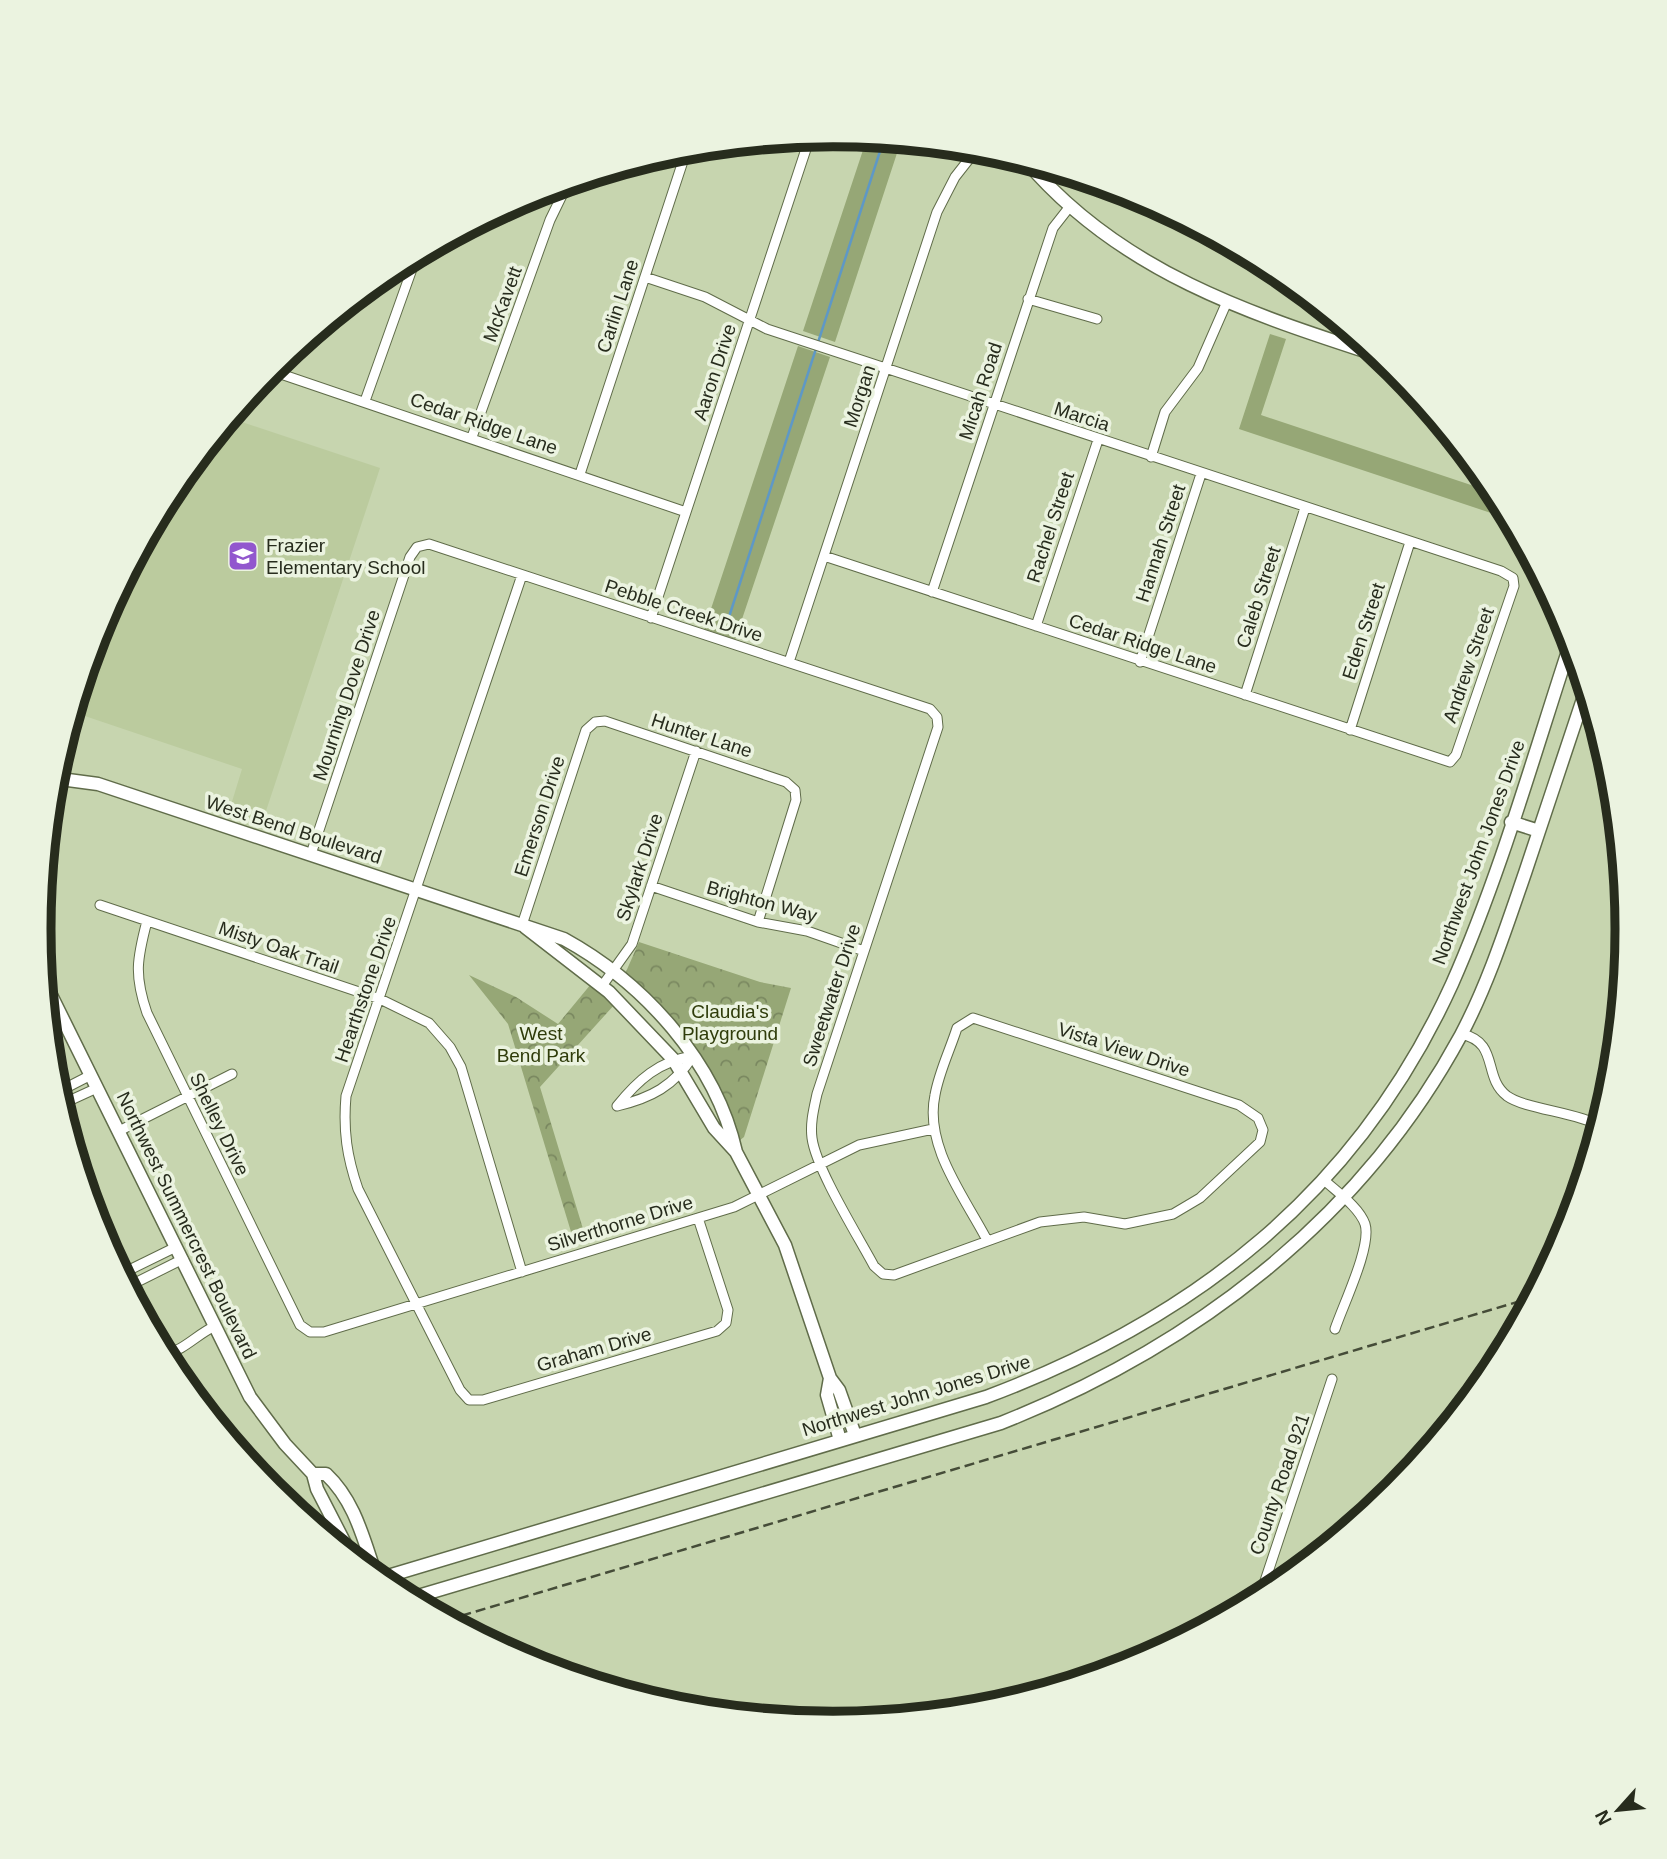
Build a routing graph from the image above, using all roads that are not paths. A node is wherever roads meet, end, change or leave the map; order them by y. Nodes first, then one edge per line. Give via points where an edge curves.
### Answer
1 (807, 148) edge
2 (969, 159) edge
3 (683, 162) edge
4 (1039, 174) edge
5 (562, 196) edge
6 (1071, 205) junction
7 (410, 272) edge
8 (645, 277) junction
9 (1028, 299) junction
10 (1226, 304) junction
11 (1097, 319) dead end
12 (750, 320) junction
13 (1358, 349) edge
14 (886, 369) junction
15 (282, 374) edge
16 (365, 401) junction
17 (993, 405) junction
18 (472, 437) junction
19 (1098, 440) junction
20 (1150, 457) junction
21 (580, 474) junction
22 (1200, 474) junction
23 (1305, 508) junction
24 (686, 512) junction
25 (1410, 542) junction
26 (417, 547) joint
27 (824, 556) junction
28 (522, 575) junction
29 (1513, 578) joint
30 (932, 592) junction
31 (651, 618) junction
32 (1036, 626) junction
33 (1567, 655) edge
34 (789, 662) junction
35 (1140, 662) junction
36 (1245, 695) junction
37 (1582, 701) edge
38 (937, 717) joint
39 (595, 722) joint
40 (1350, 730) junction
41 (696, 751) junction
42 (1450, 762) joint
43 (66, 780) edge
44 (1511, 822) junction
45 (1539, 831) junction
46 (311, 854) junction
47 (651, 886) junction
48 (417, 890) junction
49 (100, 905) dead end
50 (147, 921) junction
51 (758, 922) junction
52 (522, 925) junction
53 (864, 951) junction
54 (614, 973) junction
55 (602, 986) junction
56 (380, 999) junction
57 (54, 1001) edge
58 (1461, 1034) junction
59 (693, 1056) junction
60 (673, 1059) junction
61 (232, 1074) dead end
62 (682, 1074) junction
63 (94, 1081) junction
64 (68, 1089) edge
65 (187, 1097) junction
66 (70, 1098) edge
67 (1592, 1121) edge
68 (933, 1129) junction
69 (119, 1131) junction
70 (736, 1152) junction
71 (820, 1163) junction
72 (1324, 1180) junction
73 (759, 1196) junction
74 (1342, 1197) junction
75 (698, 1218) junction
76 (987, 1240) junction
77 (176, 1247) junction
78 (183, 1259) junction
79 (128, 1270) edge
80 (522, 1272) junction
81 (135, 1283) edge
82 (417, 1303) junction
83 (215, 1326) junction
84 (1335, 1329) dead end
85 (310, 1332) joint
86 (175, 1351) edge
87 (830, 1378) junction
88 (1332, 1379) dead end
89 (469, 1400) joint
90 (855, 1435) junction
91 (840, 1440) junction
92 (313, 1474) junction
93 (344, 1539) edge
94 (371, 1560) edge
95 (392, 1575) edge
96 (1265, 1582) edge
97 (422, 1595) edge

1 - 12 street, Aaron Drive
2 - 14 street, Morgan via 937,212
3 - 8 street, Carlin Lane
4 - 6 main road
5 - 18 street, McKavett
6 - 9 street, Micah Road via 1053,228
6 - 10 main road via 1144,261
7 - 16 street
8 - 12 street, Marcia
8 - 21 street, Carlin Lane
9 - 11 street
9 - 17 street, Micah Road
10 - 13 main road
10 - 20 street via 1198,368 1165,412
12 - 14 street, Marcia
12 - 24 street, Aaron Drive
14 - 17 street, Marcia
14 - 27 street, Morgan
15 - 16 street, Cedar Ridge Lane
16 - 18 street, Cedar Ridge Lane
17 - 19 street, Marcia
17 - 30 street, Micah Road
18 - 21 street, Cedar Ridge Lane
19 - 20 street, Marcia
19 - 32 street, Rachel Street
20 - 22 street, Marcia
21 - 24 street, Cedar Ridge Lane
22 - 23 street, Marcia
22 - 35 street, Hannah Street
23 - 25 street, Marcia
23 - 36 street, Caleb Street
24 - 31 street, Aaron Drive
25 - 29 street, Marcia
25 - 40 street, Eden Street
26 - 28 street, Pebble Creek Drive via 429,544
26 - 46 street, Mourning Dove Drive
27 - 30 street, Cedar Ridge Lane
27 - 34 street, Morgan
28 - 31 street, Pebble Creek Drive
28 - 48 street, Hearthstone Drive
29 - 42 street, Andrew Street via 1514,586
30 - 32 street, Cedar Ridge Lane
31 - 34 street, Pebble Creek Drive
32 - 35 street, Cedar Ridge Lane
33 - 44 main road, Northwest John Jones Drive
34 - 38 street, Pebble Creek Drive via 930,709
35 - 36 street, Cedar Ridge Lane
36 - 40 street, Cedar Ridge Lane
37 - 45 main road
38 - 53 street, Sweetwater Drive via 938,727
39 - 41 street, Hunter Lane via 605,721
39 - 52 street, Emerson Drive via 586,730
40 - 42 street, Cedar Ridge Lane
41 - 47 street, Skylark Drive
41 - 51 street, Hunter Lane via 786,782 795,790 796,800
43 - 46 main road, West Bend Boulevard via 98,784
44 - 45 main road
44 - 72 main road, Northwest John Jones Drive via 1475,930 1428,1031 1389,1100
45 - 58 main road via 1496,956
46 - 48 main road, West Bend Boulevard
47 - 51 street, Brighton Way
47 - 54 street, Skylark Drive via 632,944
48 - 52 main road, West Bend Boulevard
48 - 56 street, Hearthstone Drive
49 - 50 street, Misty Oak Trail
50 - 56 street, Misty Oak Trail
50 - 65 street, Shelley Drive via 136,962 138,987
51 - 53 street, Brighton Way via 807,931
52 - 54 main road, West Bend Boulevard via 564,939
52 - 55 main road, West Bend Boulevard
53 - 71 street, Sweetwater Drive via 817,1094 812,1138
54 - 55 street, Skylark Drive
54 - 59 main road, West Bend Boulevard via 655,1010
55 - 60 main road, West Bend Boulevard
56 - 80 street, Misty Oak Trail via 429,1023 461,1067
56 - 82 street, Hearthstone Drive via 346,1097 343,1128 358,1189
57 - 63 main road, Northwest Summercrest Boulevard
58 - 67 street via 1475,1037 1487,1051 1497,1087 1509,1098
58 - 74 main road via 1410,1117
59 - 60 street
59 - 62 street
59 - 70 main road, West Bend Boulevard via 729,1120
60 - 62 main road, West Bend Boulevard
60 - 62 street via 636,1083 617,1106 646,1099
61 - 65 street
62 - 70 main road, West Bend Boulevard via 714,1128
63 - 64 street
63 - 66 street
63 - 69 main road, Northwest Summercrest Boulevard
65 - 69 street
65 - 85 street, Shelley Drive via 300,1325
68 - 71 street, Silverthorne Drive via 859,1145
68 - 76 street
68 - 76 street, Vista View Drive via 935,1094 957,1028 973,1018 1238,1105 1258,1118 1264,1130 1260,1142 1200,1198 1173,1214 1125,1224 1062,1218
69 - 77 main road, Northwest Summercrest Boulevard
70 - 73 main road, West Bend Boulevard
71 - 73 street, Silverthorne Drive
71 - 76 street, Sweetwater Drive via 883,1275 894,1275
72 - 74 street
72 - 90 main road, Northwest John Jones Drive via 1208,1282 1107,1345 986,1397
73 - 75 street, Silverthorne Drive
73 - 87 main road, West Bend Boulevard via 801,1286
74 - 84 street via 1364,1223 1367,1239
74 - 97 main road via 1283,1256 1223,1304 1123,1368 1056,1402 1001,1423
75 - 80 street, Silverthorne Drive
75 - 89 street, Graham Drive via 727,1310 726,1323 717,1331 483,1400
77 - 78 main road, Northwest Summercrest Boulevard
77 - 79 street
78 - 81 street
78 - 83 main road, Northwest Summercrest Boulevard
80 - 82 street, Silverthorne Drive
82 - 85 street, Silverthorne Drive via 324,1332
82 - 89 street, Hearthstone Drive
83 - 86 street via 200,1333 194,1343
83 - 92 main road, Northwest Summercrest Boulevard via 250,1397
87 - 90 main road, West Bend Boulevard
87 - 91 main road, West Bend Boulevard via 827,1395
88 - 96 street, County Road 921
90 - 91 main road, Northwest John Jones Drive
91 - 95 main road, Northwest John Jones Drive
92 - 93 main road, Northwest Summercrest Boulevard
92 - 94 main road, Northwest Summercrest Boulevard via 326,1474 343,1494

